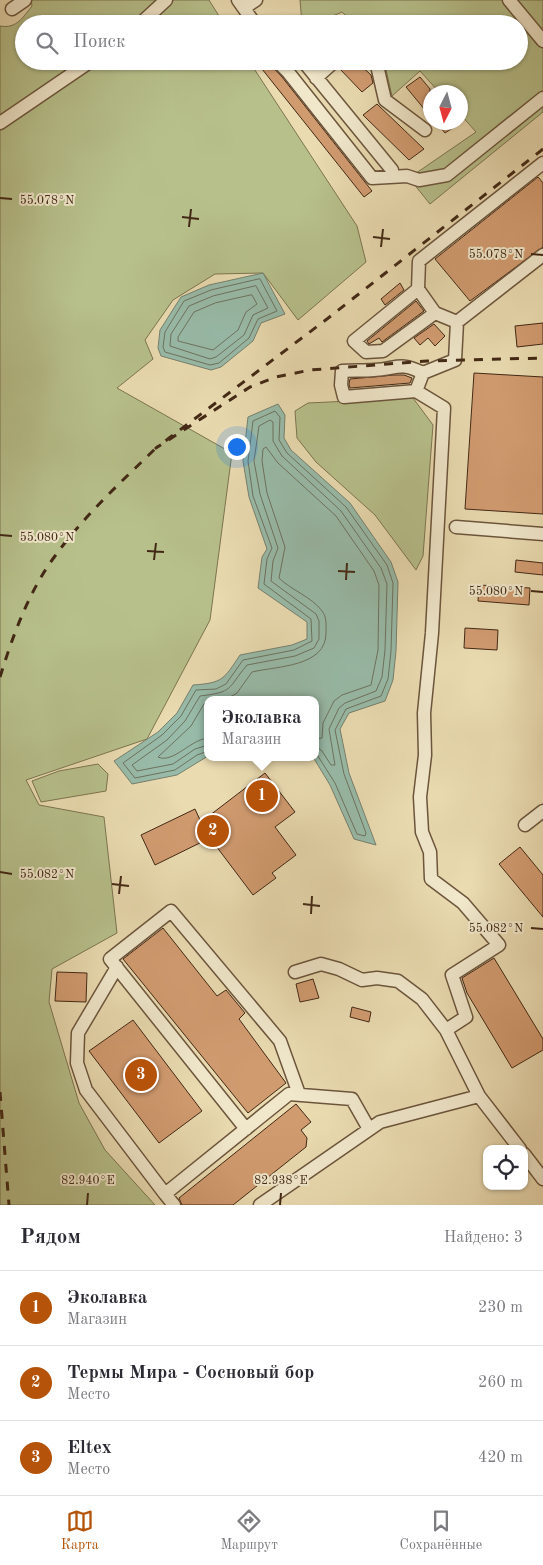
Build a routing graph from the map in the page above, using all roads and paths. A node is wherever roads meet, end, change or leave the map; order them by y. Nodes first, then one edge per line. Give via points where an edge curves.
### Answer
1 (25, 0) edge
2 (166, 0) edge
3 (256, 0) edge
4 (509, 0) edge
5 (241, 4) edge
6 (12, 10) dead end
7 (150, 15) edge
8 (249, 15) edge
9 (521, 15) edge
10 (528, 23) edge
11 (543, 41) edge
12 (78, 70) edge
13 (286, 70) edge
14 (310, 70) edge
15 (325, 70) edge
16 (378, 70) edge
17 (316, 78) junction
18 (543, 98) edge
19 (0, 123) edge
20 (423, 128) edge
21 (543, 163) edge
22 (392, 170) dead end
23 (543, 254) edge
24 (418, 290) junction
25 (434, 313) junction
26 (457, 322) junction
27 (423, 373) junction
28 (416, 390) junction
29 (456, 527) dead end
30 (543, 534) edge
31 (543, 811) edge
32 (525, 825) dead end
33 (117, 966) junction
34 (295, 972) dead end
35 (446, 1030) junction
36 (299, 1094) junction
37 (479, 1096) junction
38 (246, 1129) junction
39 (369, 1129) junction
40 (517, 1145) edge
41 (528, 1159) edge
42 (543, 1178) edge
43 (166, 1194) junction
44 (174, 1205) edge
45 (260, 1205) edge

1 - 6 street
2 - 7 street
3 - 5 street
4 - 9 street
5 - 8 street
10 - 11 street
12 - 19 street
13 - 18 street via 372,178 407,176 419,180 447,175
14 - 17 street
15 - 17 street
16 - 20 street via 385,100
17 - 22 street
21 - 24 street via 420,262
23 - 26 street
24 - 25 street
24 - 25 street via 354,341 366,352 383,351
25 - 26 street
26 - 27 street via 455,360
27 - 28 street
27 - 28 street via 410,367 390,366 376,370 342,370 344,397
28 - 35 street via 444,408 432,633 424,713 425,755 420,797 422,832 430,852 431,879 463,903 499,945 452,974 466,1017
29 - 30 street
31 - 32 street
33 - 36 street via 110,959 171,911 280,1041
33 - 38 street
33 - 43 street via 78,1033 77,1063 86,1090
34 - 35 street via 321,964 362,980 398,981 422,999
35 - 37 street
36 - 38 street via 289,1094
36 - 39 street via 352,1100
37 - 39 street via 380,1122
37 - 40 street
38 - 43 street
39 - 45 street
41 - 42 street
43 - 44 street

